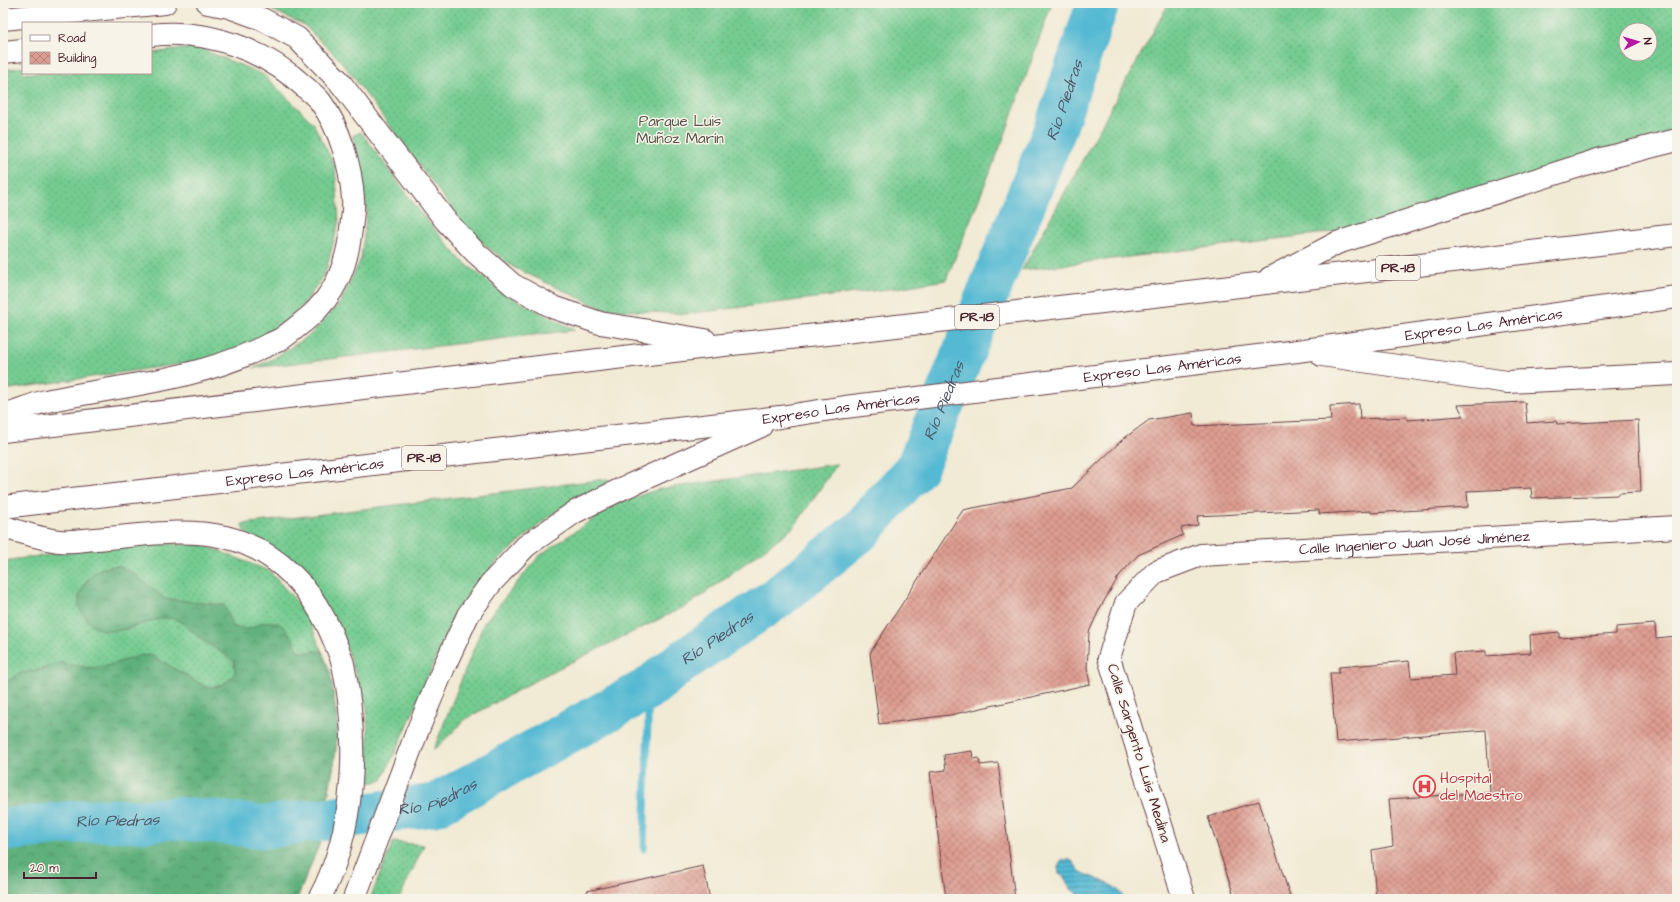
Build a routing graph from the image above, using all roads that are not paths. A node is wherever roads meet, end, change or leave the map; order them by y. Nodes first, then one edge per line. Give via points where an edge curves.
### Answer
1 (165, 3) edge
2 (208, 3) edge
3 (3, 19) edge
4 (152, 35) edge
5 (22, 50) edge
6 (3, 52) edge
7 (1677, 140) edge
8 (1677, 235) edge
9 (1258, 284) junction
10 (1677, 297) edge
11 (732, 344) junction
12 (1297, 351) junction
13 (1677, 374) edge
14 (3, 415) edge
15 (780, 417) junction
16 (3, 430) edge
17 (3, 507) edge
18 (3, 527) edge
19 (1677, 527) edge
20 (1156, 572) joint
21 (322, 893) edge
22 (356, 894) edge
23 (1184, 899) edge

1 - 3 main road
2 - 11 main road via 229,7 262,19 297,38 339,81 446,221 476,253 513,285 555,308 600,323
4 - 14 main road via 187,34 212,38 256,53 291,73 319,100 335,128 349,168 354,201 349,243 337,284 309,317 281,339 242,357 200,371 44,402
5 - 6 main road
7 - 9 main road via 1598,160 1337,243
8 - 9 main road, PR-18
9 - 11 main road, PR-18
10 - 12 main road, Expreso Las Américas / PR-18
11 - 16 main road, PR-18
12 - 13 main road via 1508,382
12 - 15 main road, Expreso Las Américas / PR-18
15 - 17 main road, Expreso Las Américas / PR-18
15 - 22 main road via 575,512 526,546 491,583 468,615 444,667
18 - 21 main road via 60,541 197,532 248,546 275,560 303,585 325,618 343,663 351,724 352,768 349,810
19 - 20 main road, Calle Ingeniero Juan José Jiménez via 1201,555
20 - 23 main road, Calle Sargento Luis Medina via 1126,603 1109,658

